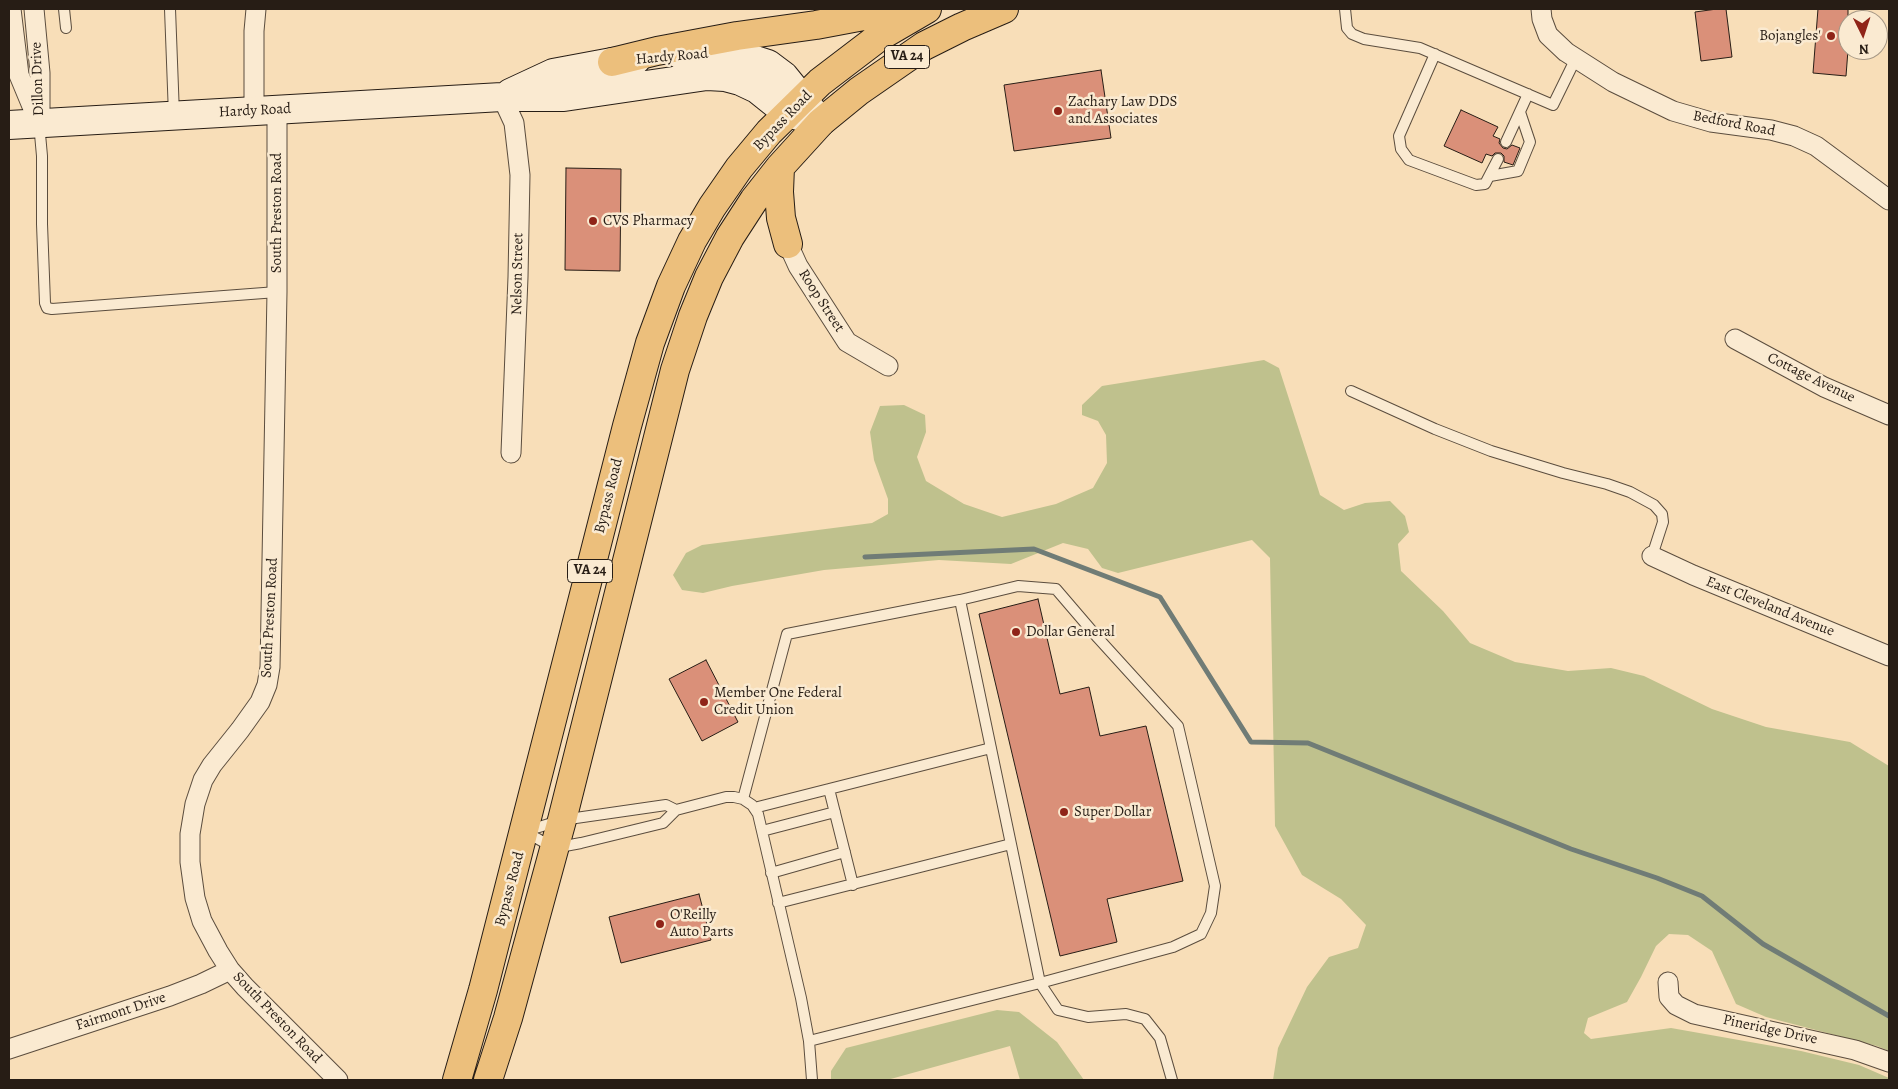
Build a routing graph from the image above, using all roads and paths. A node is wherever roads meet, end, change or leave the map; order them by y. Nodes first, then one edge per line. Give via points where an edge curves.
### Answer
1 (11, 9) edge
2 (34, 9) edge
3 (64, 9) edge
4 (170, 9) edge
5 (256, 9) edge
6 (901, 9) edge
7 (927, 9) edge
8 (1004, 9) edge
9 (1345, 9) edge
10 (1541, 9) edge
11 (66, 28) dead end
12 (1435, 54) junction
13 (1576, 58) junction
14 (612, 62) junction
15 (1528, 94) junction
16 (502, 97) junction
17 (795, 106) junction
18 (265, 111) junction
19 (1520, 112) junction
20 (174, 116) junction
21 (821, 122) junction
22 (39, 123) junction
23 (9, 125) edge
24 (1506, 142) dead end
25 (1498, 160) dead end
26 (780, 167) junction
27 (1490, 176) junction
28 (1889, 200) edge
29 (732, 235) junction
30 (788, 244) junction
31 (277, 292) junction
32 (1735, 339) dead end
33 (888, 366) dead end
34 (1351, 391) dead end
35 (1889, 415) edge
36 (511, 453) dead end
37 (1652, 556) joint
38 (960, 600) junction
39 (1889, 656) edge
40 (991, 748) junction
41 (829, 789) junction
42 (743, 799) junction
43 (754, 808) junction
44 (676, 810) junction
45 (834, 812) junction
46 (562, 820) junction
47 (762, 831) junction
48 (524, 832) junction
49 (1011, 844) junction
50 (554, 848) junction
51 (845, 852) junction
52 (771, 873) junction
53 (853, 884) junction
54 (778, 903) junction
55 (230, 970) junction
56 (1668, 982) dead end
57 (1040, 983) junction
58 (809, 1040) junction
59 (9, 1049) edge
60 (1889, 1062) edge
61 (338, 1080) edge
62 (457, 1080) edge
63 (488, 1080) edge
64 (812, 1080) edge
65 (1172, 1080) edge

1 - 22 street, Dillon Drive via 19,75
2 - 22 street, Dillon Drive via 40,73
3 - 11 lane
4 - 20 lane
5 - 18 street, South Preston Road via 254,31
6 - 14 main road via 657,50
7 - 17 main road, Bypass Road / VA 24 via 879,37 820,82
8 - 21 main road, VA 24 via 924,46
9 - 12 lane via 1347,28 1352,34
10 - 13 street, Bedford Road via 1548,36
12 - 15 lane
12 - 27 lane via 1399,136 1401,150 1409,160 1476,185 1485,184
13 - 15 lane via 1553,105
13 - 28 street, Bedford Road via 1620,85 1673,111 1711,122 1794,136 1816,146
14 - 16 main road, Hardy Road via 553,73
14 - 17 main road, Hardy Road via 701,54 743,56 768,64 784,76
15 - 19 lane
16 - 17 main road, Hardy Road via 564,97 707,76 740,81
16 - 18 main road, Hardy Road
16 - 36 street, Nelson Street via 514,123 520,174
17 - 21 main road, Hardy Road
17 - 48 main road, Bypass Road / VA 24 via 739,168 692,241 671,286 650,343 622,445
18 - 20 main road, Hardy Road
18 - 31 street, South Preston Road
19 - 24 lane
19 - 27 lane via 1530,142 1518,171
20 - 22 main road, Hardy Road
21 - 26 main road, Bypass Road / VA 24
22 - 23 main road, Hardy Road
22 - 31 lane via 47,308
25 - 27 lane
26 - 29 main road, Bypass Road / VA 24
26 - 30 main road via 781,218
29 - 30 main road via 749,227 756,228 768,230
29 - 46 main road, Bypass Road / VA 24 via 709,277 675,370
30 - 33 street, Roop Street via 798,266 847,342
31 - 55 street, South Preston Road via 270,667 260,702 203,780 194,804 190,834 195,898 202,921
32 - 35 street, Cottage Avenue via 1824,388
34 - 37 lane via 1491,451 1622,490 1654,504 1662,514 1663,522
37 - 39 street, East Cleveland Avenue
38 - 40 lane
38 - 42 lane via 787,634
38 - 57 lane via 1018,586 1056,589 1178,726 1215,886 1211,913 1200,934 1173,948
40 - 41 lane
40 - 49 lane
41 - 43 lane
41 - 45 lane
42 - 43 lane
42 - 44 lane via 726,797
43 - 47 lane
44 - 46 lane via 666,804
44 - 50 lane via 663,823
45 - 47 lane
45 - 51 lane
46 - 48 lane
46 - 50 main road, Bypass Road / VA 24
47 - 52 lane
48 - 50 lane
48 - 62 main road, Bypass Road / VA 24
49 - 53 lane
49 - 57 lane
50 - 63 main road, Bypass Road / VA 24
51 - 52 lane
51 - 53 lane
52 - 54 lane
53 - 54 lane
54 - 58 lane
55 - 59 street, Fairmont Drive via 170,996
55 - 61 street, South Preston Road
56 - 60 street, Pineridge Drive via 1669,997 1676,1005 1694,1014 1846,1048
57 - 58 lane
57 - 65 lane via 1058,1010 1088,1017 1126,1014 1146,1019 1160,1038
58 - 64 lane

